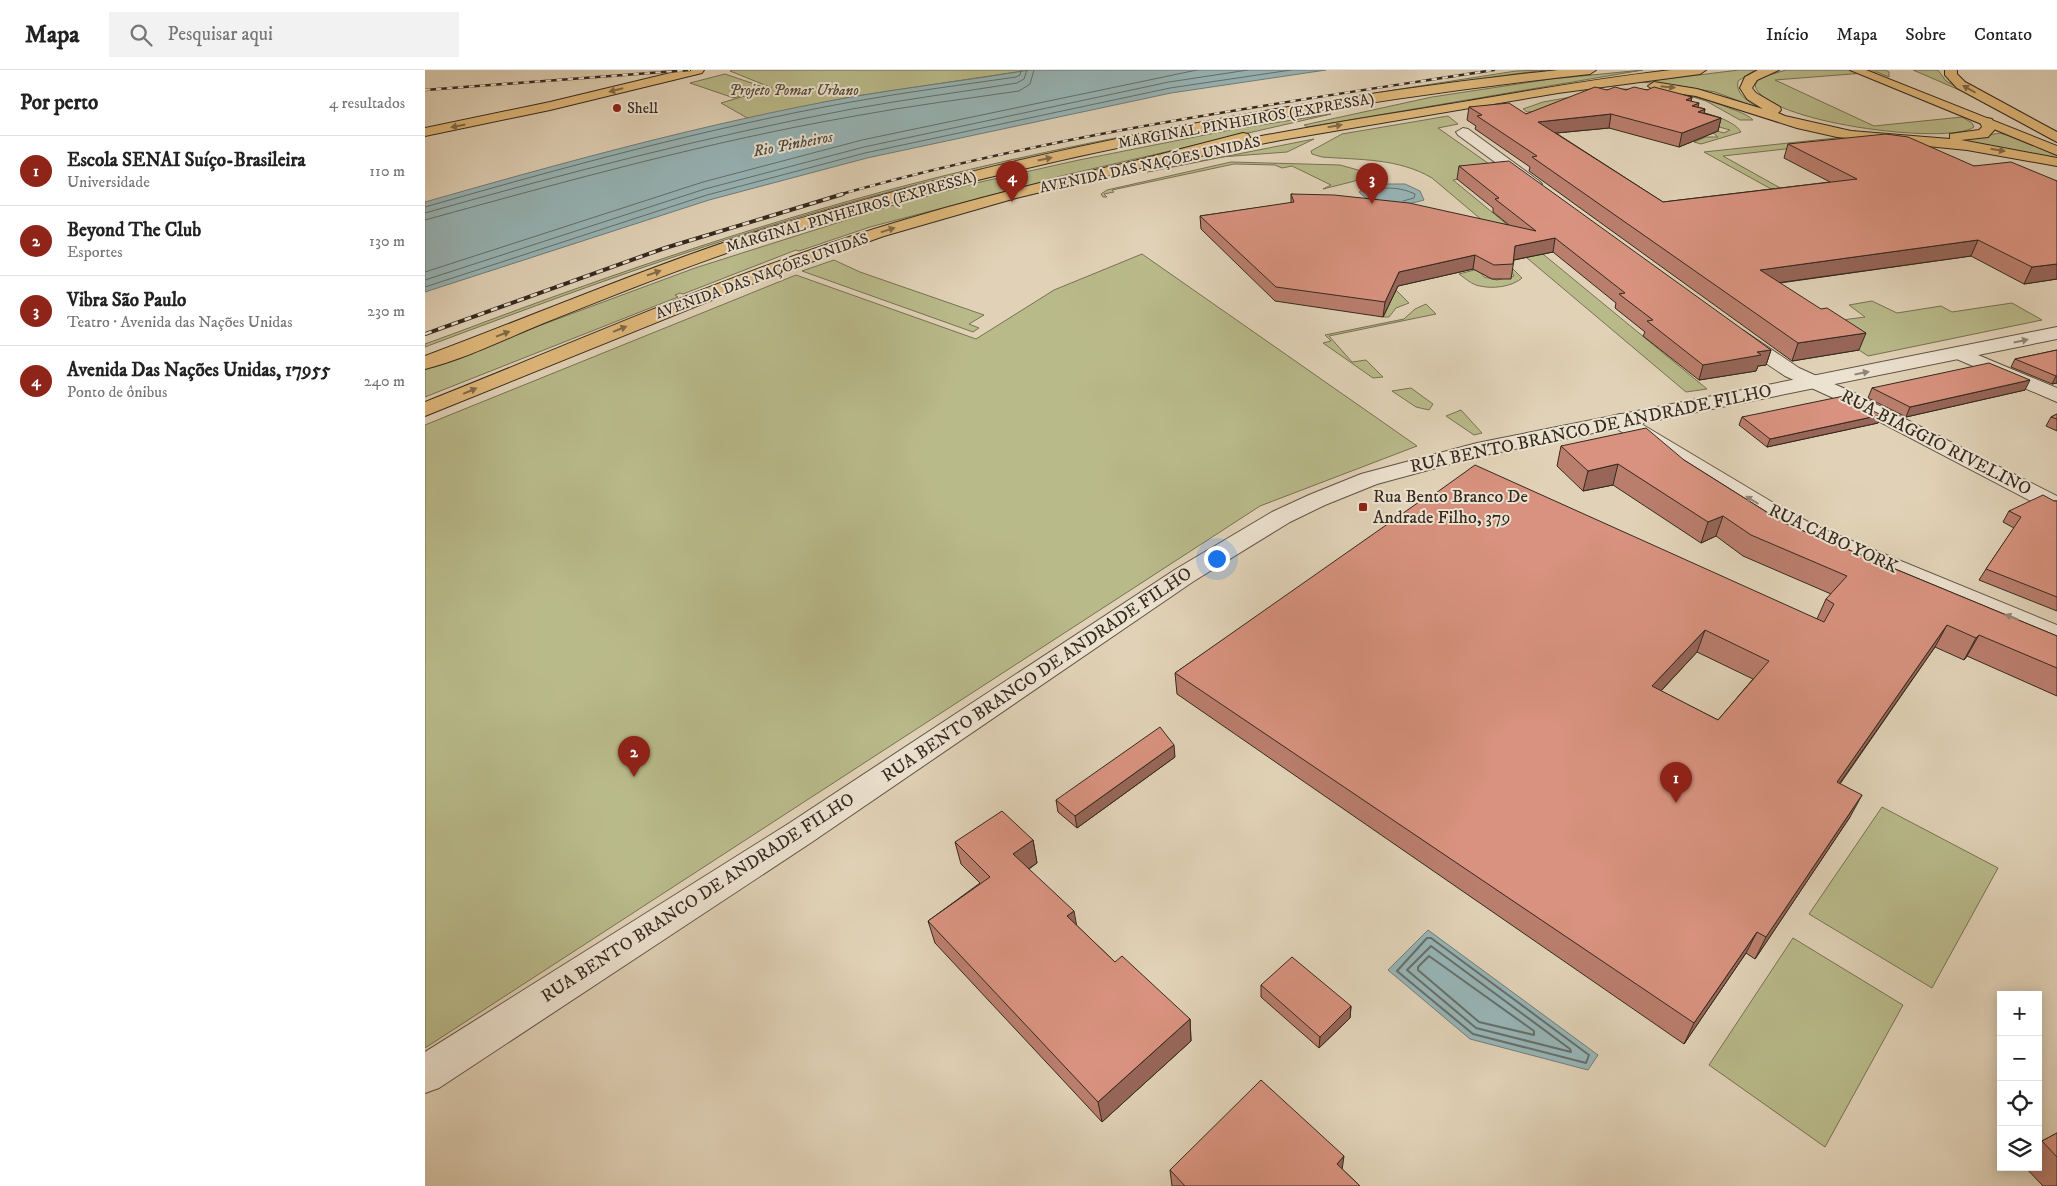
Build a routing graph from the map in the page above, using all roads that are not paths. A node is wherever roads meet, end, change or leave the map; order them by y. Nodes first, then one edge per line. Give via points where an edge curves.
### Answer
1 (697, 70) edge
2 (1590, 70) edge
3 (1699, 70) edge
4 (1773, 70) edge
5 (1856, 70) edge
6 (1951, 70) edge
7 (1531, 76) junction
8 (1913, 79) dead end
9 (1550, 91) junction
10 (1987, 122) junction
11 (425, 132) edge
12 (1463, 132) dead end
13 (2057, 139) edge
14 (2057, 151) edge
15 (2057, 162) edge
16 (1128, 167) junction
17 (1551, 197) edge
18 (1727, 327) edge
19 (2057, 333) edge
20 (1959, 353) junction
21 (425, 363) edge
22 (1814, 382) junction
23 (2057, 396) edge
24 (425, 410) edge
25 (1620, 421) junction
26 (2057, 505) edge
27 (2057, 635) edge
28 (425, 1074) edge

1 -> 11 main road
2 - 7 main road, MARGINAL PINHEIROS (EXPRESSA)
3 - 9 main road, AVENIDA DAS NAÇÕES UNIDAS
4 - 10 main road via 1754,76 1745,88 1763,105 1805,120 1869,131 1948,137 1983,134 1989,128
5 - 10 main road
13 -> 6 main road via 1961,84 1951,75
7 - 16 main road via 1381,103
21 -> 7 main road, MARGINAL PINHEIROS (EXPRESSA) via 692,260 868,204 957,180 1096,148 1268,115
8 - 13 main road
9 -> 15 main road via 1617,86 1681,89 1823,130 1975,146
16 -> 9 main road, AVENIDA DAS NAÇÕES UNIDAS via 1318,129
10 - 14 main road
12 - 17 street
24 -> 16 main road, AVENIDA DAS NAÇÕES UNIDAS via 799,259 983,203
18 - 22 street, RUA BIAGGIO RIVELINO via 1791,372
20 -> 19 street, RUA BENTO BRANCO DE ANDRADE FILHO
22 -> 20 street, RUA BENTO BRANCO DE ANDRADE FILHO
20 - 23 street
22 - 25 street, RUA BENTO BRANCO DE ANDRADE FILHO
22 - 26 street, RUA BIAGGIO RIVELINO
27 -> 25 street, RUA CABO YORK via 1809,532
25 - 28 street, RUA BENTO BRANCO DE ANDRADE FILHO via 1426,462 1369,479 1281,517 1185,574 800,833

